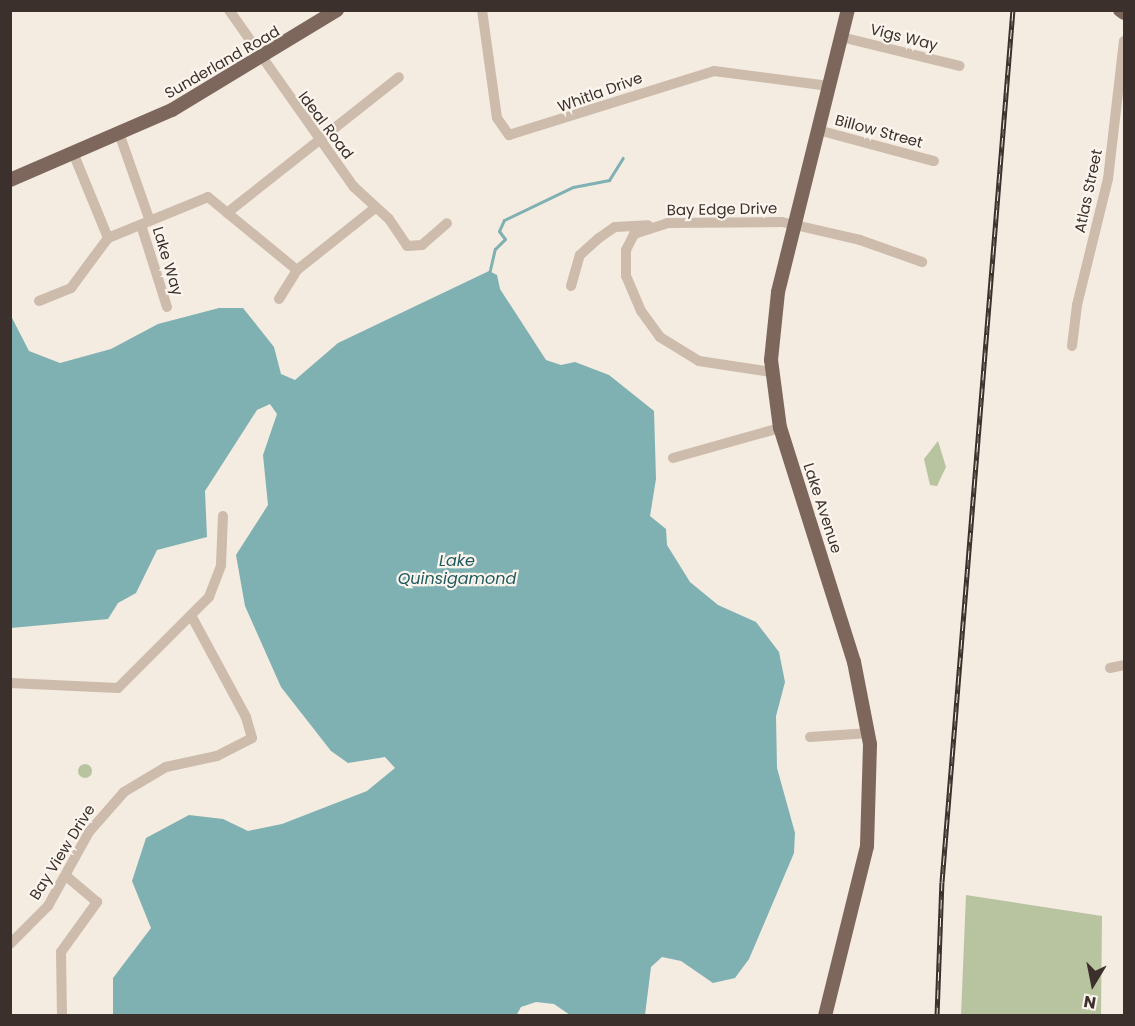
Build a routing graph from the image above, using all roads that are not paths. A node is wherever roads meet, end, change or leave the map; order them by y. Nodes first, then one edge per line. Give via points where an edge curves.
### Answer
1 (228, 10) edge
2 (337, 10) edge
3 (482, 10) edge
4 (848, 10) edge
5 (1120, 10) edge
6 (1125, 13) edge
7 (841, 37) junction
8 (1125, 41) edge
9 (261, 60) junction
10 (960, 66) dead end
11 (399, 77) dead end
12 (829, 86) junction
13 (818, 130) junction
14 (120, 136) junction
15 (319, 139) junction
16 (74, 155) junction
17 (934, 161) dead end
18 (12, 178) edge
19 (375, 208) junction
20 (227, 213) junction
21 (146, 223) junction
22 (447, 223) dead end
23 (654, 226) junction
24 (794, 226) junction
25 (108, 238) junction
26 (922, 262) dead end
27 (297, 270) junction
28 (571, 286) dead end
29 (279, 299) dead end
30 (39, 301) dead end
31 (167, 307) dead end
32 (1072, 346) dead end
33 (771, 372) junction
34 (780, 428) junction
35 (673, 458) dead end
36 (223, 516) dead end
37 (192, 617) junction
38 (1125, 665) edge
39 (1110, 668) dead end
40 (10, 683) edge
41 (870, 733) junction
42 (810, 738) dead end
43 (67, 877) junction
44 (10, 944) edge
45 (62, 1016) edge
46 (825, 1016) edge

1 - 9 street, Ideal Road
2 - 9 main road, Sunderland Road
3 - 12 street, Whitla Drive via 497,118 509,135 714,71
4 - 7 main road, Lake Avenue
5 - 6 main road
7 - 10 street, Vigs Way
7 - 12 main road, Lake Avenue
8 - 32 street, Atlas Street via 1108,179 1077,305
9 - 14 main road, Sunderland Road
9 - 15 street, Ideal Road
11 - 15 street
12 - 13 main road, Lake Avenue
13 - 17 street, Billow Street
13 - 24 main road, Lake Avenue
14 - 16 main road, Sunderland Road
14 - 21 street, Lake Way
15 - 19 street, Ideal Road
15 - 20 street
16 - 18 main road, Sunderland Road
16 - 25 street
19 - 22 street, Ideal Road via 411,248 431,239
19 - 27 street
20 - 21 street via 208,197
20 - 27 street
21 - 25 street
21 - 31 street, Lake Way
23 - 24 street, Bay Edge Drive via 734,221
23 - 28 street via 628,224 598,238 580,255
23 - 33 street, Bay Edge Drive via 631,237 626,268 634,300 653,329 676,351 699,361
24 - 26 street, Bay Edge Drive via 860,240
24 - 33 main road, Lake Avenue via 777,299
25 - 30 street via 76,283
27 - 29 street
33 - 34 main road, Lake Avenue
34 - 35 street
34 - 41 main road, Lake Avenue via 854,662
36 - 37 street via 219,574
37 - 40 street via 118,688
37 - 43 street, Bay View Drive via 246,717 252,738 217,756 165,767 132,785 92,826
38 - 39 street
41 - 42 street
41 - 46 main road, Lake Avenue via 873,788 867,846
43 - 44 street, Bay View Drive
43 - 45 street via 90,891 97,902 61,952

